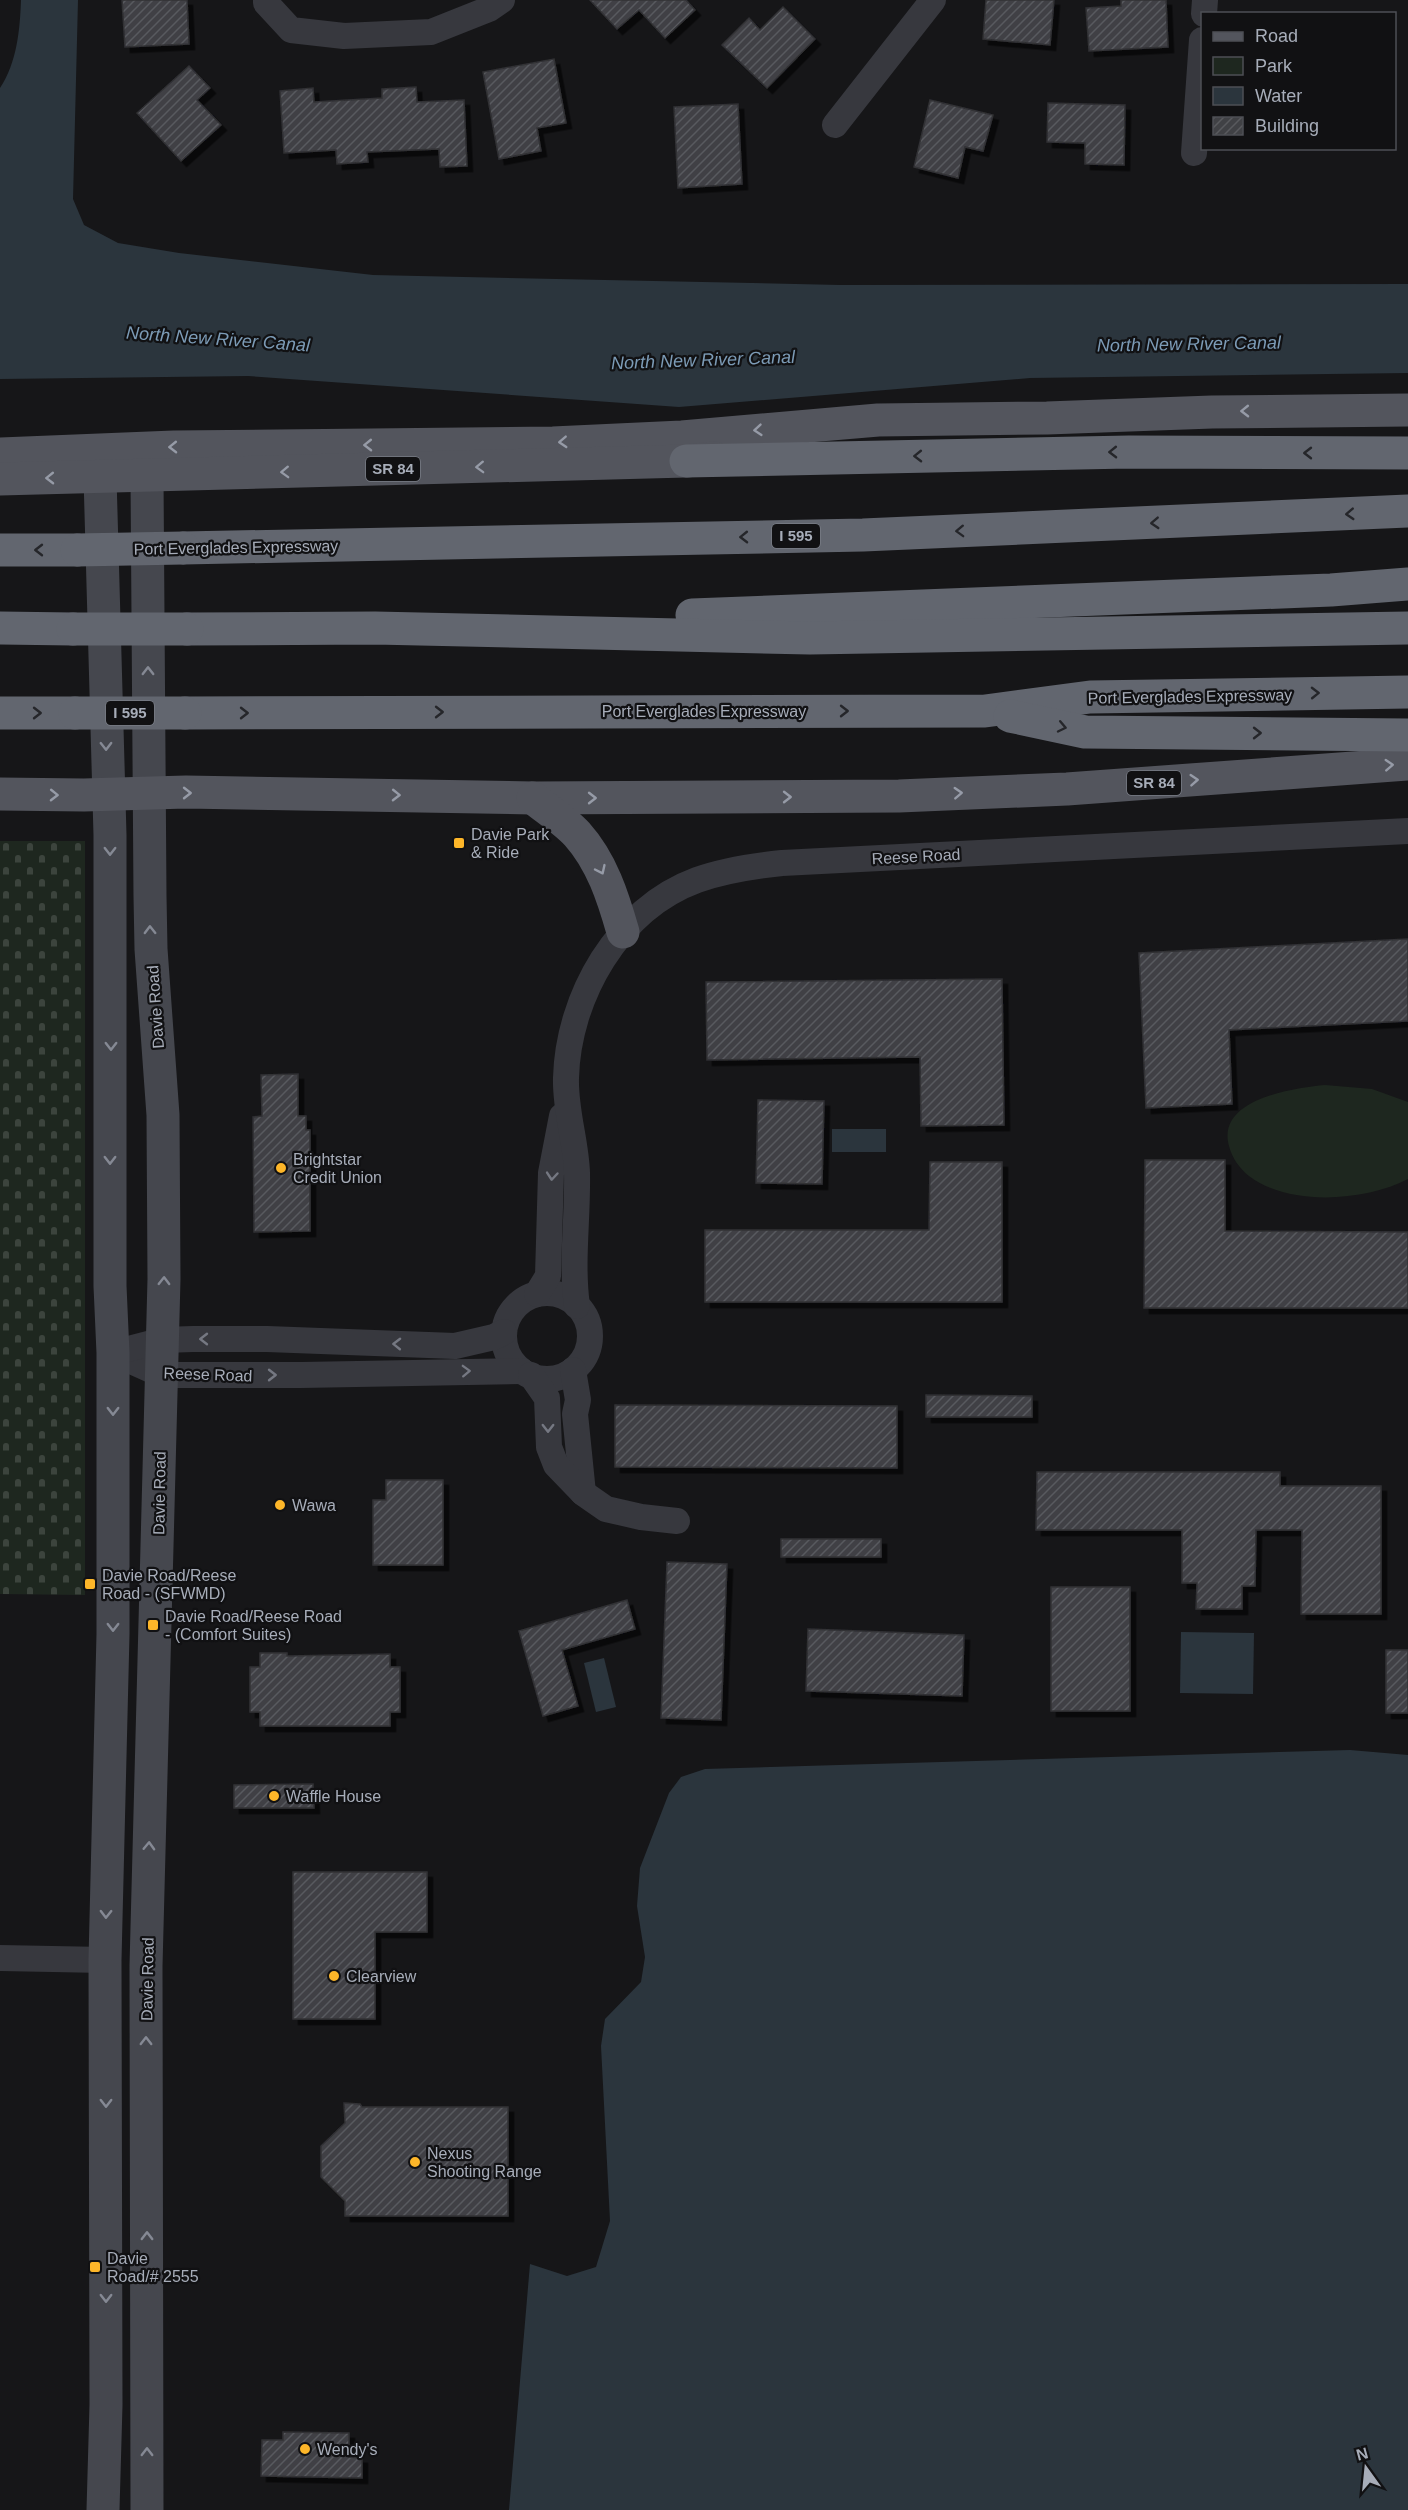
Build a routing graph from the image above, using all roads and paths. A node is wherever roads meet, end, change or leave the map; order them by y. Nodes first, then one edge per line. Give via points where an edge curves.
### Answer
1 (266, 0) edge
2 (502, 0) edge
3 (933, 0) edge
4 (1201, 65) edge
5 (835, 125) dead end
6 (1194, 153) dead end
7 (1408, 410) edge
8 (1047, 418) junction
9 (1408, 453) edge
10 (0, 454) edge
11 (686, 461) junction
12 (100, 477) junction
13 (147, 477) junction
14 (0, 479) edge
15 (1408, 512) edge
16 (0, 550) edge
17 (1408, 584) edge
18 (0, 628) edge
19 (375, 628) junction
20 (1408, 628) edge
21 (1408, 692) edge
22 (985, 711) junction
23 (0, 713) edge
24 (1408, 735) edge
25 (1408, 764) edge
26 (107, 793) junction
27 (149, 793) junction
28 (0, 794) edge
29 (533, 798) junction
30 (1408, 831) edge
31 (623, 932) junction
32 (566, 1098) junction
33 (537, 1294) junction
34 (577, 1306) junction
35 (504, 1332) junction
36 (163, 1340) junction
37 (113, 1353) junction
38 (573, 1370) junction
39 (526, 1373) junction
40 (162, 1375) junction
41 (583, 1493) junction
42 (677, 1521) dead end
43 (0, 1958) edge
44 (105, 1960) junction
45 (103, 2510) edge
46 (147, 2510) edge

1 - 2 street via 291,30 344,36 431,32
3 - 5 street
4 - 6 street
7 -> 8 main road, SR 84
8 -> 10 main road via 878,420 682,437 553,443 174,447
8 - 11 main road, SR 84
9 -> 11 highway via 1129,452
11 -> 13 main road, SR 84
12 - 13 main road, SR 84
12 -> 14 main road, SR 84
12 -> 26 main road
27 -> 13 main road, Davie Road
15 -> 16 highway, Port Everglades Expressway / I 595, bridge via 863,535
17 - 19 highway
18 - 19 highway, bridge
19 - 20 highway via 810,638
22 -> 21 highway, Port Everglades Expressway / I 595 via 1090,697
23 -> 22 highway, Port Everglades Expressway / I 595, bridge
22 -> 24 highway via 1085,732
29 -> 25 main road, SR 84 via 899,796 1067,789
26 - 27 main road, SR 84
28 -> 26 main road, SR 84
26 -> 37 main road
27 -> 29 main road, SR 84
36 -> 27 main road, Davie Road via 163,1114 151,949
29 -> 31 main road via 577,833 595,858
30 - 31 street, Reese Road via 742,868 685,886 655,903
31 - 32 street, Reese Road via 588,987 573,1023
32 -> 33 street, Reese Road via 551,1173 548,1276
32 - 34 street, Reese Road via 577,1172
33 - 34 street via 559,1295
33 - 35 street via 514,1308
34 - 38 street via 585,1316 589,1339
35 -> 36 street, Reese Road via 455,1346 267,1339
35 - 39 street via 508,1354
36 - 37 street, Reese Road
36 - 40 main road, Davie Road
37 - 40 street, Reese Road
37 -> 44 main road via 113,1634
38 - 39 street via 552,1378
38 - 41 street
40 -> 39 street, Reese Road
39 -> 41 street via 547,1398 549,1447 556,1465
46 -> 40 main road, Davie Road via 146,1966
41 - 42 street via 606,1509
43 - 44 street
44 -> 45 main road

